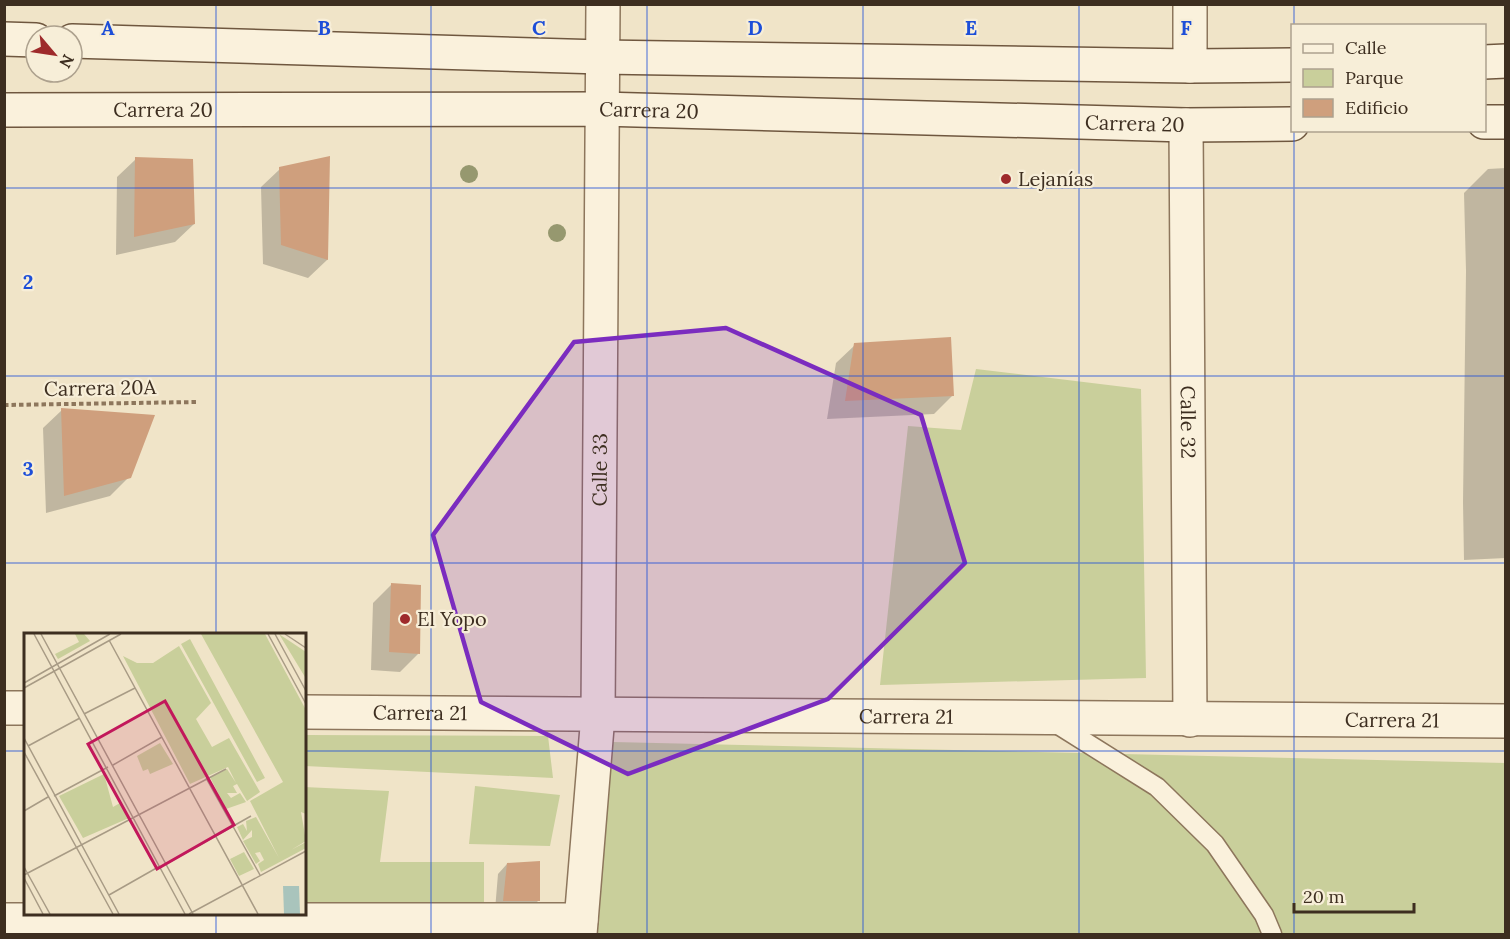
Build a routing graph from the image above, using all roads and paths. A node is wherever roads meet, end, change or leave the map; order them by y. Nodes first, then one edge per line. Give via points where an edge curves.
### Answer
1 (603, 4) edge
2 (1190, 4) edge
3 (4, 39) edge
4 (24, 40) edge
5 (84, 41) edge
6 (601, 57) junction
7 (1486, 62) edge
8 (1506, 62) edge
9 (1291, 65) edge
10 (1190, 66) junction
11 (4, 110) edge
12 (600, 110) junction
13 (1486, 122) edge
14 (1506, 122) edge
15 (1291, 124) edge
16 (1186, 125) junction
17 (197, 402) dead end
18 (4, 405) edge
19 (4, 708) edge
20 (24, 708) edge
21 (306, 712) edge
22 (598, 716) junction
23 (1047, 718) junction
24 (1190, 720) junction
25 (1506, 721) edge
26 (4, 920) edge
27 (580, 927) edge
28 (1272, 934) edge

1 - 6 street, Calle 33
2 - 10 street
3 - 4 street
5 - 6 street
6 - 10 street
6 - 12 street, Calle 33
7 - 8 street
9 - 10 street
11 - 12 street, Carrera 20
12 - 16 street, Carrera 20
12 - 22 street, Calle 33
13 - 14 street
15 - 16 street, Carrera 20
16 - 24 street, Calle 32
17 - 18 path, Carrera 20A
19 - 20 street
21 - 22 street, Carrera 21
22 - 23 street, Carrera 21
22 - 27 street, Calle 33
23 - 24 street, Carrera 21
23 - 28 lane via 1157,787 1215,843 1264,915
24 - 25 street, Carrera 21
26 - 27 street

